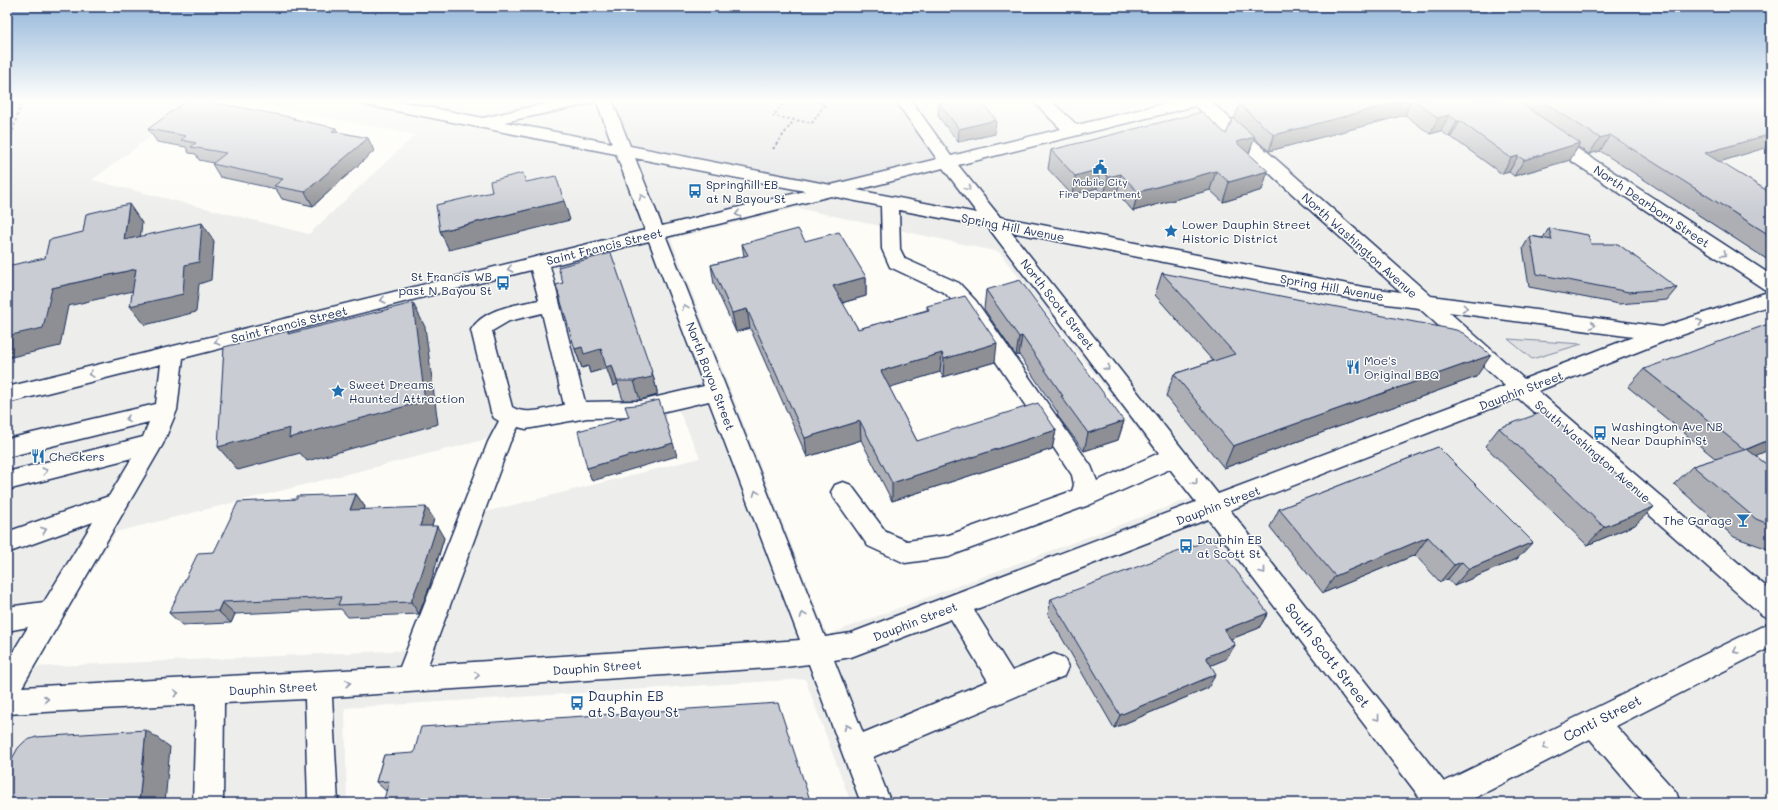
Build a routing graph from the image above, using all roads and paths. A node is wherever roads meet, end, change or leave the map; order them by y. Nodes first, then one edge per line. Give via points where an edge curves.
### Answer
1 (11, 138) edge
2 (562, 138) edge
3 (619, 138) edge
4 (781, 138) edge
5 (930, 138) edge
6 (1050, 138) edge
7 (1240, 138) edge
8 (1550, 138) edge
9 (773, 149) dead end
10 (7, 150) edge
11 (624, 150) junction
12 (948, 163) junction
13 (830, 192) junction
14 (890, 203) junction
15 (995, 224) junction
16 (656, 234) junction
17 (539, 262) junction
18 (1771, 284) edge
19 (1771, 298) edge
20 (1426, 303) junction
21 (549, 305) junction
22 (1664, 334) junction
23 (173, 353) junction
24 (1522, 390) junction
25 (717, 391) junction
26 (7, 395) edge
27 (166, 410) junction
28 (577, 412) junction
29 (512, 418) junction
30 (152, 444) junction
31 (7, 448) edge
32 (1176, 456) junction
33 (7, 481) edge
34 (843, 492) dead end
35 (1081, 498) junction
36 (117, 503) junction
37 (1214, 507) junction
38 (7, 543) edge
39 (957, 605) junction
40 (1771, 607) edge
41 (52, 612) junction
42 (7, 619) edge
43 (1771, 634) edge
44 (816, 651) junction
45 (1054, 667) dead end
46 (410, 679) junction
47 (318, 685) junction
48 (7, 687) edge
49 (1006, 687) junction
50 (210, 691) junction
51 (7, 701) edge
52 (1594, 722) junction
53 (856, 750) junction
54 (1439, 802) edge
55 (208, 803) edge
56 (323, 803) edge
57 (876, 803) edge
58 (1665, 803) edge

1 - 10 path
2 - 11 street, Spring Hill Avenue
3 - 11 street, North Bayou Street
4 - 9 path
5 - 12 street, North Scott Street
6 - 12 street, Saint Francis Street
7 - 20 street, North Washington Avenue
8 -> 18 street, North Dearborn Street
11 - 13 street, Spring Hill Avenue
16 -> 11 street, North Bayou Street
12 - 13 street, Saint Francis Street
12 -> 15 street, North Scott Street
13 - 14 street, Spring Hill Avenue
13 -> 16 street, Saint Francis Street
14 - 15 street, Spring Hill Avenue
14 - 35 street via 892,249 897,263 952,288 969,306 1083,473 1086,485
15 - 20 street, Spring Hill Avenue via 1363,294
15 -> 32 street, North Scott Street
16 - 17 street, Saint Francis Street
25 -> 16 street, North Bayou Street
17 - 21 street
17 -> 23 street, Saint Francis Street
22 -> 19 street, Dauphin Street
20 -> 22 street, Spring Hill Avenue
20 - 24 street, North Washington Avenue
21 - 28 street
21 - 29 street via 496,318 484,323 480,330 502,412
22 - 24 street, Dauphin Street
23 -> 26 street, Saint Francis Street
23 - 27 street
24 - 37 street, Dauphin Street
24 - 40 street, South Washington Avenue
25 - 28 street via 640,409
44 -> 25 street, North Bayou Street
27 - 30 street
27 -> 31 street
28 - 29 street via 526,420
29 - 46 street via 498,442
33 -> 30 street
30 - 36 street
32 - 35 street
32 -> 37 street, North Scott Street
34 - 35 street via 877,539 905,552 949,546
38 -> 36 street
36 - 41 street
37 - 39 street, Dauphin Street
37 -> 54 street, South Scott Street
39 - 44 street, Dauphin Street via 851,645
39 - 49 street
41 - 42 street
41 - 48 street
43 -> 52 street, Conti Street
46 -> 44 street, Dauphin Street via 785,656
53 -> 44 street, North Bayou Street
45 - 49 street
47 -> 46 street, Dauphin Street
47 - 50 street, Dauphin Street
47 - 56 street
49 - 53 street
51 -> 50 street, Dauphin Street
50 - 55 street
52 -> 54 street, Conti Street
52 - 58 street
53 - 57 street, North Bayou Street

